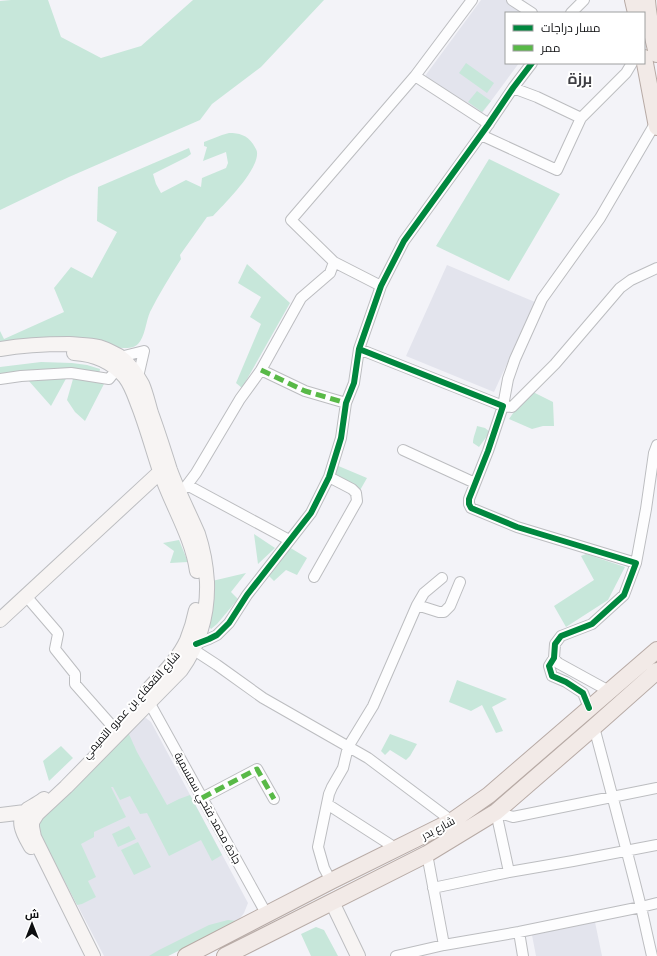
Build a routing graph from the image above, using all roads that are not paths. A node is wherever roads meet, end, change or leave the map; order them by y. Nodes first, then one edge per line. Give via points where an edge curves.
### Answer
1 (472, 0) edge
2 (512, 0) edge
3 (584, 0) edge
4 (645, 7) edge
5 (530, 12) edge
6 (572, 12) edge
7 (657, 54) edge
8 (531, 64) edge
9 (631, 64) edge
10 (645, 65) edge
11 (626, 73) junction
12 (415, 76) junction
13 (513, 88) junction
14 (581, 118) junction
15 (489, 124) junction
16 (657, 124) edge
17 (481, 135) junction
18 (334, 262) junction
19 (657, 268) edge
20 (381, 286) junction
21 (0, 349) edge
22 (360, 349) junction
23 (0, 356) edge
24 (117, 364) junction
25 (262, 370) junction
26 (0, 379) edge
27 (134, 381) junction
28 (346, 403) junction
29 (503, 406) junction
30 (657, 445) edge
31 (403, 450) dead end
32 (166, 472) junction
33 (329, 477) junction
34 (475, 483) junction
35 (183, 489) junction
36 (289, 540) junction
37 (636, 563) junction
38 (314, 577) dead end
39 (442, 578) dead end
40 (460, 582) dead end
41 (26, 596) junction
42 (417, 605) junction
43 (0, 620) edge
44 (195, 647) junction
45 (657, 650) edge
46 (554, 658) junction
47 (657, 671) edge
48 (609, 691) junction
49 (149, 702) junction
50 (589, 708) junction
51 (113, 727) junction
52 (594, 727) junction
53 (348, 747) junction
54 (657, 788) edge
55 (612, 797) junction
56 (202, 798) junction
57 (274, 799) dead end
58 (327, 804) junction
59 (496, 812) junction
60 (0, 815) edge
61 (28, 821) junction
62 (452, 821) junction
63 (0, 822) edge
64 (657, 845) edge
65 (397, 849) junction
66 (627, 850) junction
67 (427, 854) junction
68 (509, 872) junction
69 (331, 881) junction
70 (433, 888) junction
71 (332, 902) junction
72 (657, 904) edge
73 (641, 907) junction
74 (266, 915) junction
75 (518, 932) junction
76 (444, 945) junction
77 (86, 956) edge
78 (93, 956) edge
79 (186, 956) edge
80 (225, 956) edge
81 (358, 956) edge
82 (396, 956) edge
83 (523, 956) edge
84 (652, 956) edge

1 - 12 street
2 - 5 street
3 - 6 street
4 - 7 main road
8 - 13 street
9 - 11 street
10 - 11 street
10 - 16 main road
11 - 14 street
12 - 15 street
12 - 18 street via 291,220
13 - 14 street
13 - 15 street
14 - 17 street via 557,170
15 - 17 street
16 - 29 street via 600,218 542,299 515,358
17 - 20 street via 404,241
18 - 20 street
18 - 25 street via 330,273 301,298
19 - 29 street via 620,288 555,364 512,407
20 - 22 street
21 - 24 main road via 47,344 90,345 106,350
22 - 28 street via 354,382
22 - 29 street
23 - 24 main road via 39,353 81,354
24 - 26 street via 109,379 71,373
24 - 27 main road via 126,379
24 - 27 street via 144,351
25 - 28 street via 305,391
25 - 35 street via 240,399 196,473
27 - 32 main road via 144,391
28 - 33 street via 341,438
29 - 34 street
30 - 37 street
31 - 34 street
32 - 35 main road, شارع القعقاع بن عمرو التميمي
32 - 41 main road
32 - 51 main road, شارع القعقاع بن عمرو التميمي via 194,556 198,587 196,607 190,632 179,653
33 - 36 street via 311,513
33 - 38 street via 352,488 357,501
34 - 37 street via 469,499 471,508 517,527
35 - 36 street
35 - 44 main road, شارع القعقاع بن عمرو التميمي via 198,535 206,571 205,608
36 - 44 street via 228,623 217,635
37 - 46 street via 624,596 592,624 561,636 555,644
39 - 42 street via 424,593
40 - 42 street via 450,606 444,612
41 - 43 main road
41 - 51 street via 57,632 55,648 75,673 74,683
42 - 53 street via 372,706
44 - 49 main road, شارع القعقاع بن عمرو التميمي via 181,670
44 - 53 street via 264,698
45 - 48 main road, شارع بدر
46 - 48 street via 558,663
46 - 50 street via 549,666 552,676 583,693
47 - 52 main road, شارع بدر
48 - 50 main road, شارع بدر
49 - 56 street, جادة محمد فتحي سمسمية
49 - 61 main road, شارع القعقاع بن عمرو التميمي via 66,787
50 - 62 main road, شارع بدر via 489,795
51 - 61 main road, شارع القعقاع بن عمرو التميمي via 45,798
52 - 55 street
52 - 59 main road, شارع بدر
53 - 58 street via 343,768 332,787
53 - 62 street via 368,758
54 - 55 street
55 - 59 street via 513,817
55 - 66 street
56 - 57 street via 257,769
56 - 74 street, جادة محمد فتحي سمسمية
58 - 65 street
58 - 69 street via 318,847
59 - 67 main road, شارع بدر
59 - 68 street
60 - 61 main road
61 - 63 main road via 13,824
61 - 77 main road
61 - 78 main road
62 - 65 main road, شارع بدر
64 - 66 street
65 - 69 main road, شارع بدر
66 - 68 street
66 - 73 street
67 - 70 street
67 - 71 main road, شارع بدر
68 - 70 street
69 - 74 main road, شارع بدر
70 - 76 street
71 - 80 main road, شارع بدر
71 - 81 main road
72 - 73 street
73 - 75 street
73 - 84 street
74 - 79 main road, شارع بدر
75 - 76 street
75 - 83 street
76 - 82 street

